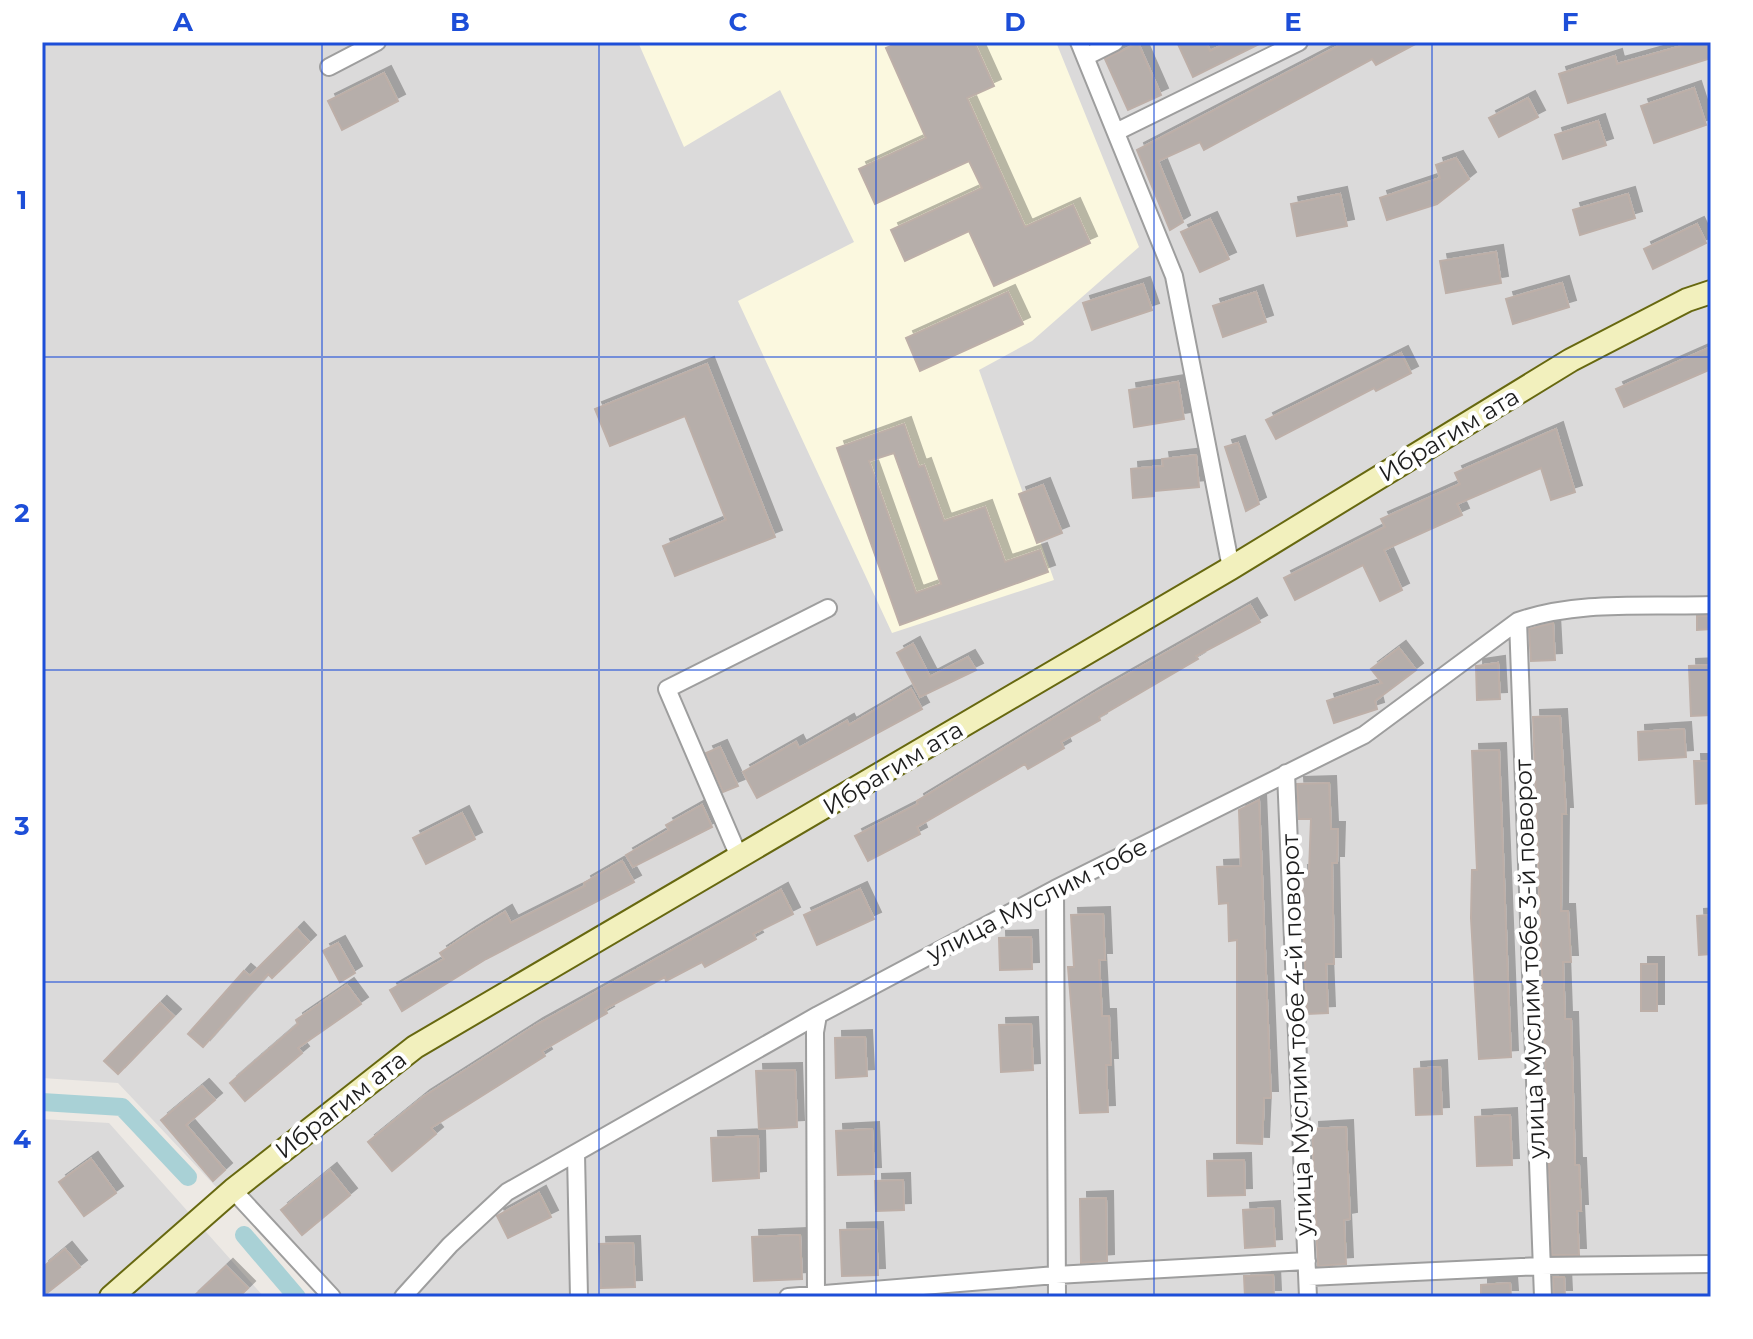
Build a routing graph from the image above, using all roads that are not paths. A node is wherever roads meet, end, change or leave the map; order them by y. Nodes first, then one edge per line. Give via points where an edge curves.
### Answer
1 (377, 42) edge
2 (1115, 42) edge
3 (1299, 42) edge
4 (1082, 50) edge
5 (329, 67) dead end
6 (1116, 132) junction
7 (1711, 292) edge
8 (1231, 568) junction
9 (1711, 605) edge
10 (828, 608) dead end
11 (1518, 621) junction
12 (1286, 773) junction
13 (740, 859) junction
14 (1055, 889) junction
15 (818, 1015) junction
16 (576, 1154) junction
17 (233, 1190) junction
18 (1711, 1264) edge
19 (1542, 1266) junction
20 (1307, 1269) junction
21 (1056, 1275) junction
22 (816, 1296) edge
23 (111, 1297) edge
24 (332, 1297) edge
25 (403, 1297) edge
26 (579, 1297) edge
27 (788, 1297) edge
28 (1057, 1297) edge
29 (1308, 1297) edge
30 (1543, 1297) edge

1 - 5 street
2 - 4 street
3 - 6 street
4 - 6 street
6 - 8 street via 1174,276
7 - 8 street, Ибрагим ата via 1571,360
8 - 13 street, Ибрагим ата
9 - 11 street, улица Муслим тобе via 1577,609
10 - 13 street via 667,689
11 - 12 street, улица Муслим тобе via 1364,735
11 - 19 street, улица Муслим тобе 3-й поворот
12 - 14 street, улица Муслим тобе
12 - 20 street, улица Муслим тобе 4-й поворот
13 - 17 street, Ибрагим ата via 415,1047
14 - 15 street, улица Муслим тобе
14 - 21 street
15 - 16 street, улица Муслим тобе
15 - 22 street
16 - 25 street, улица Муслим тобе via 507,1192
16 - 26 street
17 - 23 street, Ибрагим ата
17 - 24 street
18 - 19 street
19 - 20 street
19 - 30 street, улица Муслим тобе 3-й поворот
20 - 21 street
20 - 29 street, улица Муслим тобе 4-й поворот
21 - 22 street
21 - 28 street
22 - 27 street

